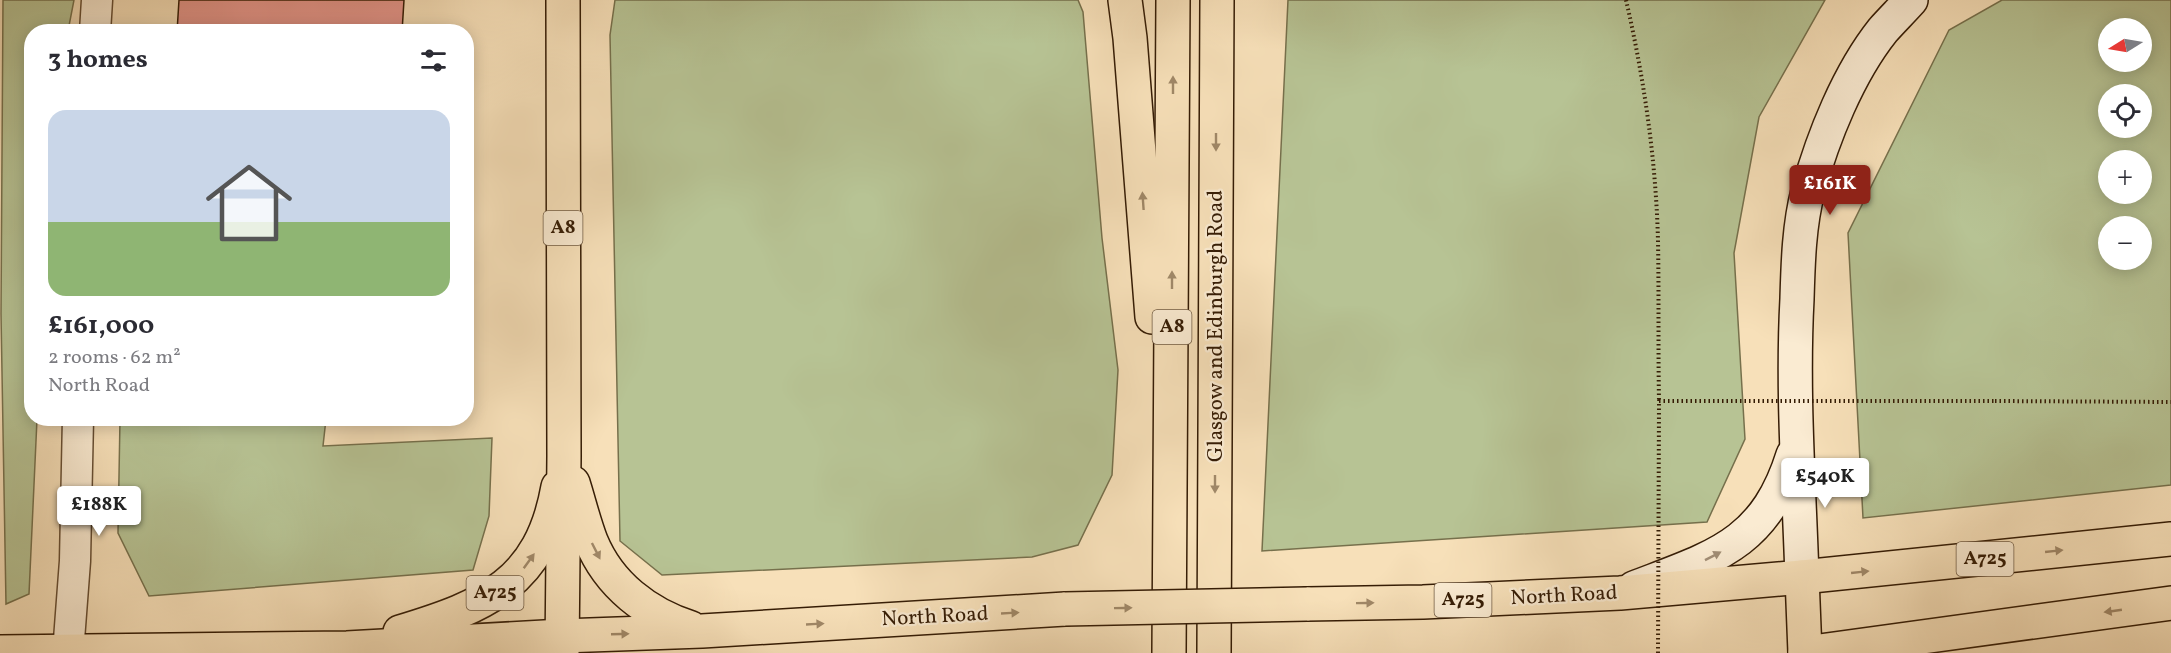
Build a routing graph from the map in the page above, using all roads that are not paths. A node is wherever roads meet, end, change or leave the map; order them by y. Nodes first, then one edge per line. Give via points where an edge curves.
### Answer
1 (98, 0) edge
2 (563, 0) edge
3 (1125, 0) edge
4 (1173, 0) edge
5 (1217, 0) edge
6 (1911, 0) edge
7 (96, 24) edge
8 (78, 426) edge
9 (1797, 442) junction
10 (564, 456) junction
11 (2171, 539) edge
12 (1170, 552) junction
13 (1802, 577) junction
14 (1620, 593) junction
15 (2171, 603) edge
16 (2015, 625) junction
17 (702, 631) junction
18 (562, 644) edge
19 (347, 648) junction
20 (0, 652) edge
21 (68, 653) edge
22 (1169, 653) edge
23 (1214, 653) edge
24 (1805, 653) edge
25 (1929, 653) edge

1 - 7 street
2 - 10 main road, A8
12 -> 3 main road, A8
12 -> 4 main road, Glasgow and Edinburgh Road / A8
5 -> 23 main road, Glasgow and Edinburgh Road / A8
6 - 9 main road via 1882,31 1850,83 1808,192 1799,252 1795,331
8 - 21 street via 75,561
9 - 13 main road
14 -> 9 main road via 1712,557 1748,533 1777,496
10 -> 17 main road via 601,561 641,605
10 - 18 main road, A8
19 -> 10 main road, A725 via 450,617 510,583 548,530
13 -> 11 main road, A725
12 - 22 main road, Glasgow and Edinburgh Road / A8
13 - 14 main road, North Road / A725
13 - 24 main road
17 -> 14 main road, North Road / A725, bridge via 1065,609 1423,602
15 -> 16 main road
16 - 24 main road
16 - 25 main road
18 -> 17 main road, North Road / A725
18 - 19 main road, North Road / A725
19 - 21 main road, North Road / A725
20 - 21 main road, A725

